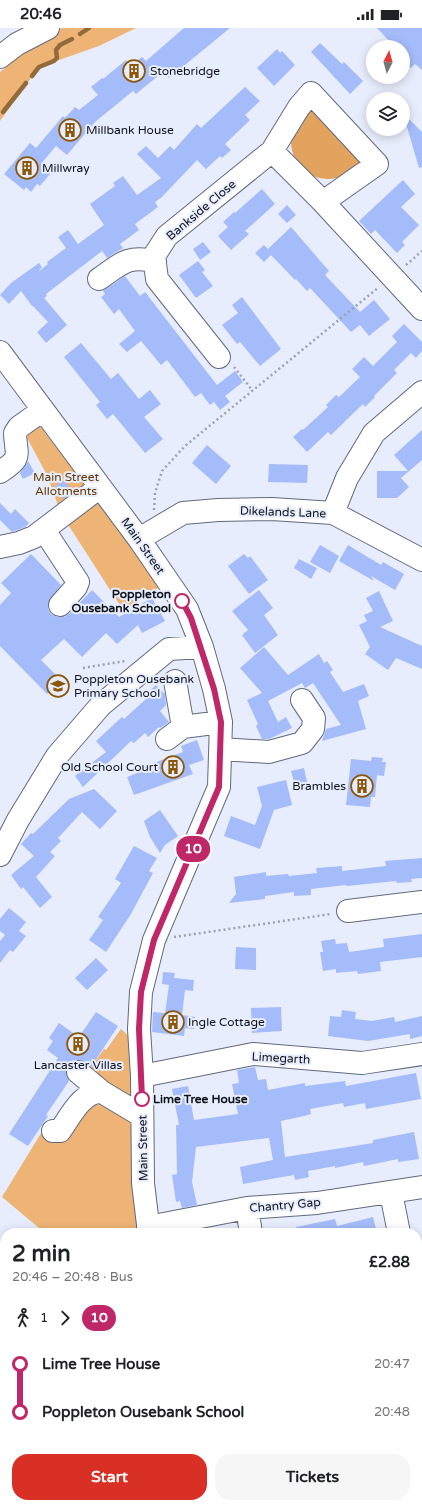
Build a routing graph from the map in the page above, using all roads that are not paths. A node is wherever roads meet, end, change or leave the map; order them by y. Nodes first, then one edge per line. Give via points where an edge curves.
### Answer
1 (48, 28) edge
2 (6, 48) edge
3 (272, 151) junction
4 (322, 202) junction
5 (155, 261) junction
6 (99, 279) dead end
7 (422, 310) edge
8 (0, 352) edge
9 (219, 357) road end
10 (422, 392) edge
11 (43, 410) junction
12 (0, 472) edge
13 (100, 486) junction
14 (332, 513) junction
15 (44, 530) junction
16 (139, 539) junction
17 (0, 547) edge
18 (422, 560) edge
19 (60, 605) dead end
20 (202, 647) junction
21 (175, 682) dead end
22 (302, 700) dead end
23 (221, 722) junction
24 (221, 749) junction
25 (0, 855) edge
26 (422, 902) edge
27 (348, 911) road end
28 (422, 1054) edge
29 (78, 1072) dead end
30 (142, 1076) junction
31 (102, 1092) junction
32 (142, 1116) junction
33 (53, 1131) dead end
34 (422, 1187) edge
35 (391, 1193) junction
36 (247, 1208) junction
37 (148, 1228) edge
38 (157, 1228) edge
39 (250, 1228) edge
40 (398, 1228) edge

1 - 2 street
3 - 4 street
3 - 4 street, Bankside Close via 299,107 311,93 377,164
3 - 5 street, Bankside Close via 166,236 154,256
4 - 7 street
5 - 6 street via 144,258 128,259
5 - 9 street, Bankside Close via 157,279
8 - 11 street, Main Street
10 - 14 street via 374,433 347,478
11 - 12 street via 19,427 15,433 18,453 16,460
11 - 13 street, Main Street
13 - 15 street
13 - 16 street, Main Street
14 - 16 street, Dikelands Lane via 272,509 183,513
14 - 18 street, Dikelands Lane
15 - 17 street via 19,543
15 - 19 street via 78,582
16 - 20 street, Main Street via 187,609
20 - 23 street, Main Street
20 - 25 street via 169,649 101,705 57,756
21 - 23 street via 175,733
22 - 24 street via 314,718 313,729 302,743 269,752
23 - 24 street, Main Street
24 - 30 street, Main Street via 219,787 154,940 141,992 139,1029
26 - 27 street
28 - 30 street, Limegarth via 362,1063 253,1054
29 - 31 street
30 - 32 street, Main Street
31 - 32 street
31 - 33 street via 94,1091 85,1096 60,1131
32 - 37 street, Main Street via 143,1183
34 - 35 street, Chantry Gap
35 - 36 street, Chantry Gap via 317,1203
35 - 40 street
36 - 38 street, Chantry Gap
36 - 39 street

